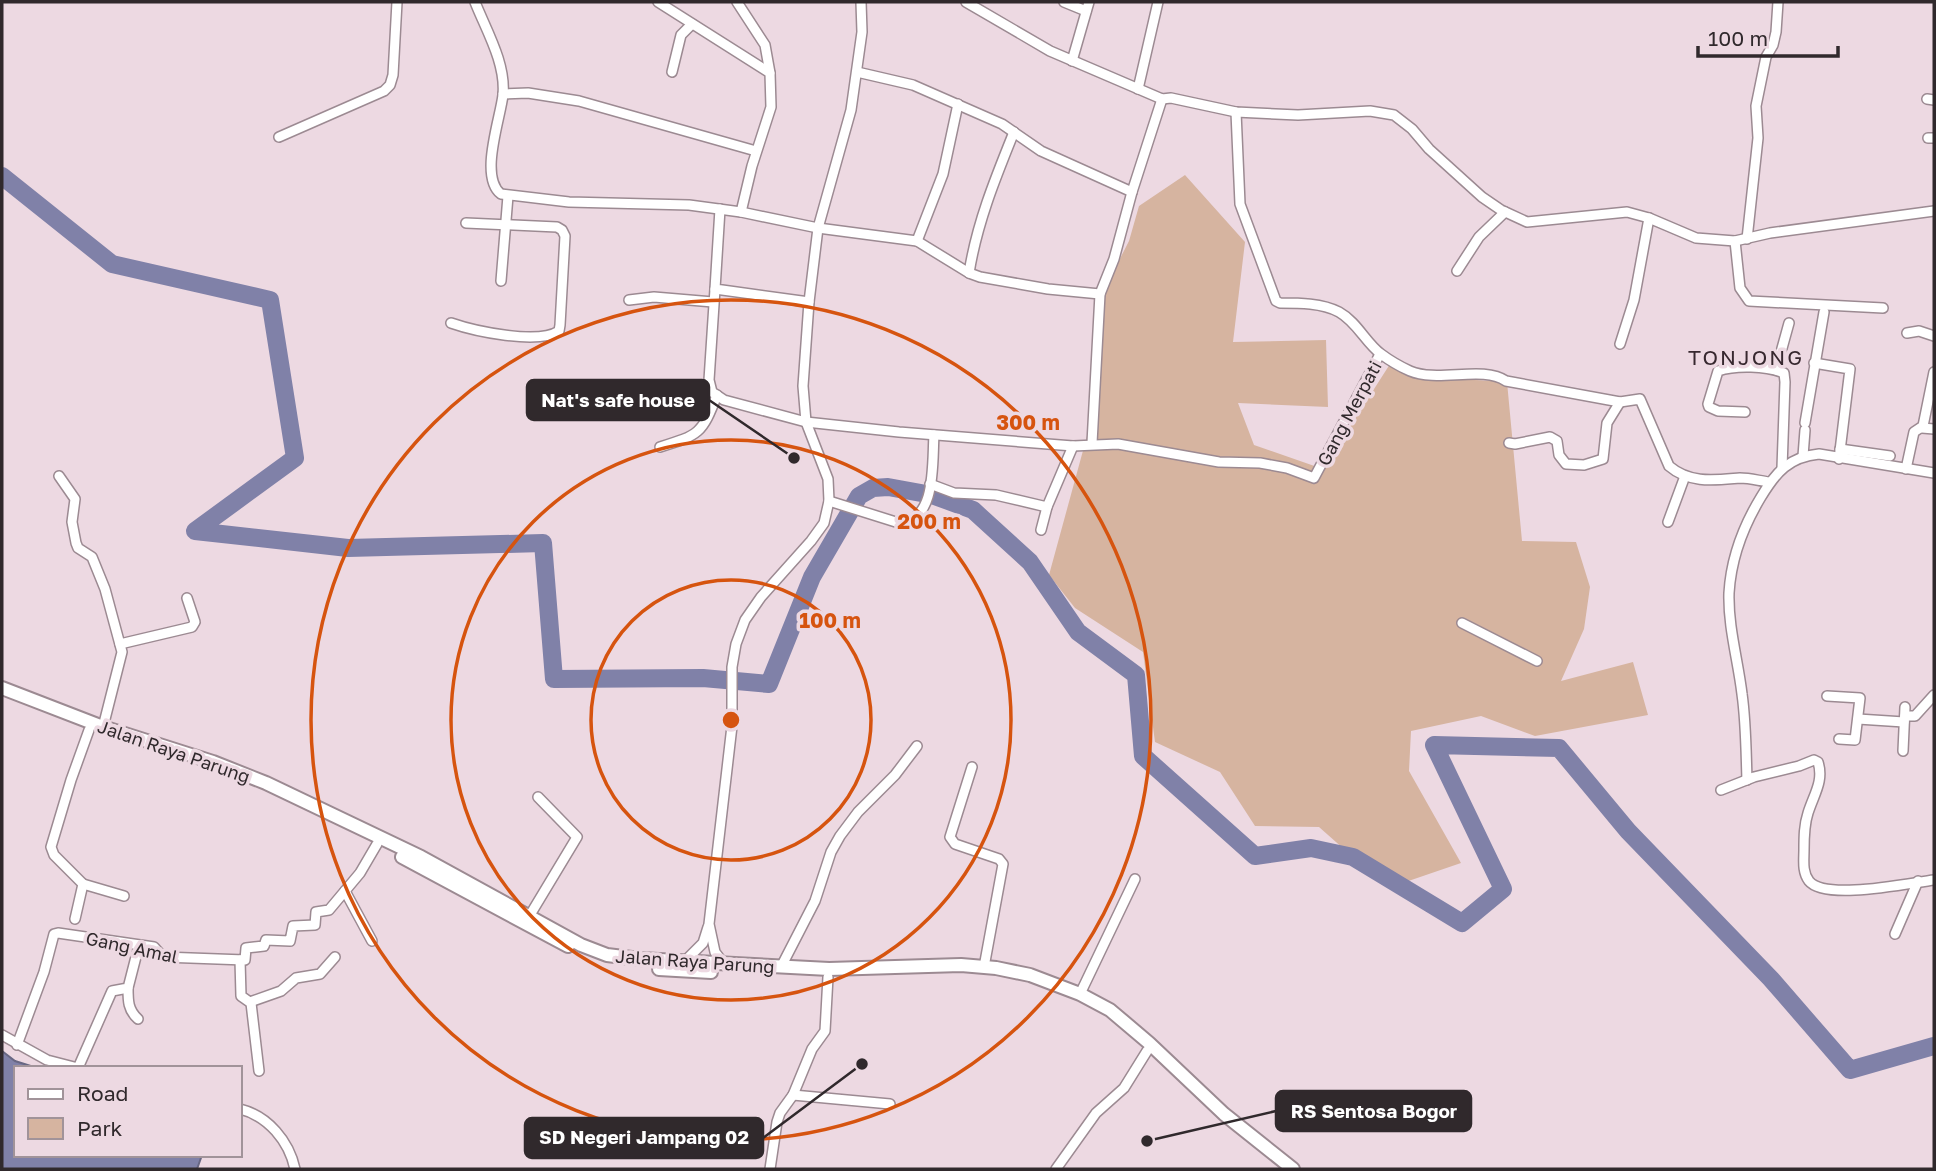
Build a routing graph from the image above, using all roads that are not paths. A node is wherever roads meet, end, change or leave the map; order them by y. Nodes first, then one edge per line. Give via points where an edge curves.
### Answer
1 (397, 2) edge
2 (475, 2) edge
3 (658, 2) edge
4 (737, 2) edge
5 (861, 2) edge
6 (966, 2) edge
7 (1064, 2) edge
8 (1158, 2) edge
9 (1777, 2) edge
10 (1087, 6) edge
11 (692, 24) junction
12 (1072, 61) junction
13 (672, 72) dead end
14 (857, 72) junction
15 (769, 73) junction
16 (1138, 89) junction
17 (503, 94) junction
18 (1162, 99) junction
19 (957, 104) junction
20 (1236, 112) junction
21 (1014, 132) junction
22 (279, 136) dead end
23 (756, 151) junction
24 (1132, 192) junction
25 (508, 196) junction
26 (720, 209) junction
27 (1934, 211) edge
28 (741, 212) junction
29 (1505, 212) junction
30 (1649, 218) junction
31 (466, 223) dead end
32 (507, 225) junction
33 (818, 228) junction
34 (1747, 239) junction
35 (1735, 241) junction
36 (917, 242) junction
37 (1457, 271) dead end
38 (969, 273) junction
39 (500, 281) dead end
40 (715, 289) junction
41 (1100, 294) junction
42 (629, 300) dead end
43 (713, 302) junction
44 (809, 302) junction
45 (1883, 308) dead end
46 (1824, 312) dead end
47 (450, 323) dead end
48 (1789, 323) dead end
49 (1907, 333) dead end
50 (1934, 336) edge
51 (1620, 344) dead end
52 (1380, 354) junction
53 (1814, 363) junction
54 (1776, 370) junction
55 (1934, 372) edge
56 (717, 395) junction
57 (1620, 402) junction
58 (1745, 412) dead end
59 (806, 422) junction
60 (1922, 428) junction
61 (1934, 429) edge
62 (934, 435) junction
63 (1092, 443) junction
64 (1509, 443) dead end
65 (1073, 446) junction
66 (660, 447) dead end
67 (1840, 454) junction
68 (1803, 456) junction
69 (1890, 456) dead end
70 (1782, 468) junction
71 (1906, 469) junction
72 (1934, 473) edge
73 (1685, 475) junction
74 (60, 476) dead end
75 (1769, 482) junction
76 (930, 484) junction
77 (829, 501) junction
78 (1047, 508) junction
79 (1668, 522) dead end
80 (1041, 530) dead end
81 (187, 598) dead end
82 (1462, 624) dead end
83 (120, 644) junction
84 (1536, 661) dead end
85 (2, 688) edge
86 (1934, 695) edge
87 (2, 696) edge
88 (1827, 696) dead end
89 (1905, 715) junction
90 (1858, 719) junction
91 (103, 727) junction
92 (89, 730) junction
93 (1839, 739) dead end
94 (917, 746) dead end
95 (1903, 751) dead end
96 (972, 767) dead end
97 (1747, 780) junction
98 (1721, 790) dead end
99 (538, 797) dead end
100 (377, 844) junction
101 (1135, 879) dead end
102 (1934, 880) edge
103 (1918, 881) junction
104 (83, 884) junction
105 (345, 891) junction
106 (124, 896) dead end
107 (530, 915) junction
108 (75, 919) dead end
109 (709, 924) junction
110 (1895, 934) dead end
111 (372, 941) dead end
112 (139, 945) junction
113 (335, 957) dead end
114 (240, 960) junction
115 (684, 962) junction
116 (724, 964) junction
117 (782, 967) junction
118 (984, 967) junction
119 (828, 977) junction
120 (128, 988) junction
121 (1080, 994) junction
122 (250, 1002) junction
123 (138, 1018) dead end
124 (2, 1035) edge
125 (17, 1045) junction
126 (1147, 1051) junction
127 (70, 1066) edge
128 (79, 1066) edge
129 (259, 1072) dead end
130 (1196, 1092) junction
131 (793, 1095) junction
132 (890, 1104) dead end
133 (242, 1109) edge
134 (295, 1169) edge
135 (770, 1169) edge
136 (1056, 1169) edge
137 (1283, 1169) edge
138 (1293, 1169) edge

1 - 22 street via 390,85
2 - 17 street via 500,66
3 - 11 street
4 - 15 street via 765,45
5 - 14 street
6 - 12 street
7 - 10 street
8 - 16 street
9 - 34 street via 1776,32 1756,106 1758,138
10 - 12 street
11 - 13 street via 681,35
11 - 15 street
12 - 16 street
14 - 19 street via 913,85
14 - 33 street
15 - 23 street via 771,107
16 - 18 street
17 - 23 street via 579,101
17 - 25 street via 491,174 495,190
18 - 20 street
18 - 24 street
19 - 21 street
19 - 36 street via 943,174
20 - 29 street via 1370,111 1394,116 1482,197
20 - 52 street via 1240,204 1276,301 1337,311
21 - 24 street via 1041,151
21 - 38 street via 987,197
23 - 28 street
24 - 41 street
25 - 26 street
25 - 32 street
26 - 28 street
26 - 40 street
27 - 34 street
28 - 33 street
29 - 30 street via 1527,222 1618,212
29 - 37 street via 1479,237
30 - 35 street via 1696,238
30 - 51 street via 1634,300
31 - 32 street
32 - 39 street
32 - 47 street via 557,227 565,236 559,331 505,335
33 - 36 street
33 - 44 street
34 - 35 street
35 - 45 street via 1740,288 1749,301
36 - 38 street
38 - 41 street via 1024,286
40 - 43 street
40 - 44 street
41 - 63 street
42 - 43 street via 653,297
43 - 56 street via 709,380
44 - 59 street via 803,386
46 - 53 street
48 - 54 street
49 - 50 street
52 - 57 street, Gang Merpati via 1415,372 1492,375
52 - 63 street, Gang Merpati via 1314,478 1260,463 1219,462
53 - 67 street via 1850,369
53 - 68 street
54 - 58 street via 1718,371 1709,407
54 - 70 street via 1784,373 1785,382
55 - 60 street
56 - 59 street
56 - 66 street via 697,434
57 - 64 street via 1607,424 1603,459 1596,463 1566,464 1550,437
57 - 73 street, Gang Merpati via 1640,399 1669,466
59 - 62 street
59 - 77 street via 828,479
60 - 61 street
60 - 71 street via 1914,432
62 - 65 street
62 - 76 street
63 - 65 street
65 - 78 street
67 - 68 street
67 - 69 street
67 - 71 street
68 - 70 street
70 - 75 street
71 - 72 street
73 - 75 street via 1708,481 1744,478
73 - 79 street
74 - 83 street via 75,499 72,522 76,543 92,557
75 - 97 street via 1747,521 1729,594
76 - 77 street via 917,518 909,522 899,523
76 - 78 street via 954,493 996,495
77 - 109 street via 824,523 761,597 736,644 732,726
78 - 80 street
81 - 83 street via 195,622 192,627
82 - 84 street
83 - 91 street via 122,660
85 - 91 highway, Jalan Raya Parung
86 - 89 street via 1915,716
87 - 92 highway, Jalan Raya Parung
88 - 90 street via 1860,698
89 - 90 street
89 - 95 street
90 - 93 street via 1856,740
91 - 107 highway, Jalan Raya Parung via 265,783
92 - 100 highway, Jalan Raya Parung via 235,778
92 - 104 street via 51,851
94 - 117 street via 840,836
96 - 118 street via 950,837 955,844 1003,864
97 - 98 street
97 - 103 street via 1818,762 1821,782 1804,828 1804,871 1818,888 1836,891
99 - 107 street via 577,837
100 - 105 street
100 - 119 highway, Jalan Raya Parung via 602,961 682,971
101 - 121 street
102 - 103 street
103 - 110 street
104 - 106 street
104 - 108 street
105 - 111 street
105 - 114 street via 327,911 317,911 315,925 293,926 290,941 266,940 265,945 246,948 246,960
107 - 115 highway, Jalan Raya Parung via 607,955
109 - 115 street via 703,943
109 - 116 street via 715,952
112 - 114 street, Gang Amal via 156,949 163,957
112 - 120 street
112 - 125 street, Gang Amal via 54,934
113 - 122 street via 320,974 296,978 281,991
114 - 122 street via 241,996
115 - 116 highway, Jalan Raya Parung
116 - 117 highway, Jalan Raya Parung
117 - 118 highway, Jalan Raya Parung
118 - 121 highway, Jalan Raya Parung via 1030,975
119 - 126 highway, Jalan Raya Parung via 961,973 1029,982 1072,996
119 - 131 street via 825,1031
120 - 123 street via 129,1007
120 - 128 street via 112,991
121 - 130 highway, Jalan Raya Parung via 1110,1010
122 - 129 street
124 - 125 street
125 - 127 street
126 - 130 highway, Jalan Raya Parung
126 - 136 street via 1124,1088 1096,1114
130 - 137 highway, Jalan Raya Parung via 1221,1121
130 - 138 highway, Jalan Raya Parung
131 - 132 street
131 - 135 street via 777,1122
133 - 134 street via 272,1126 288,1148

